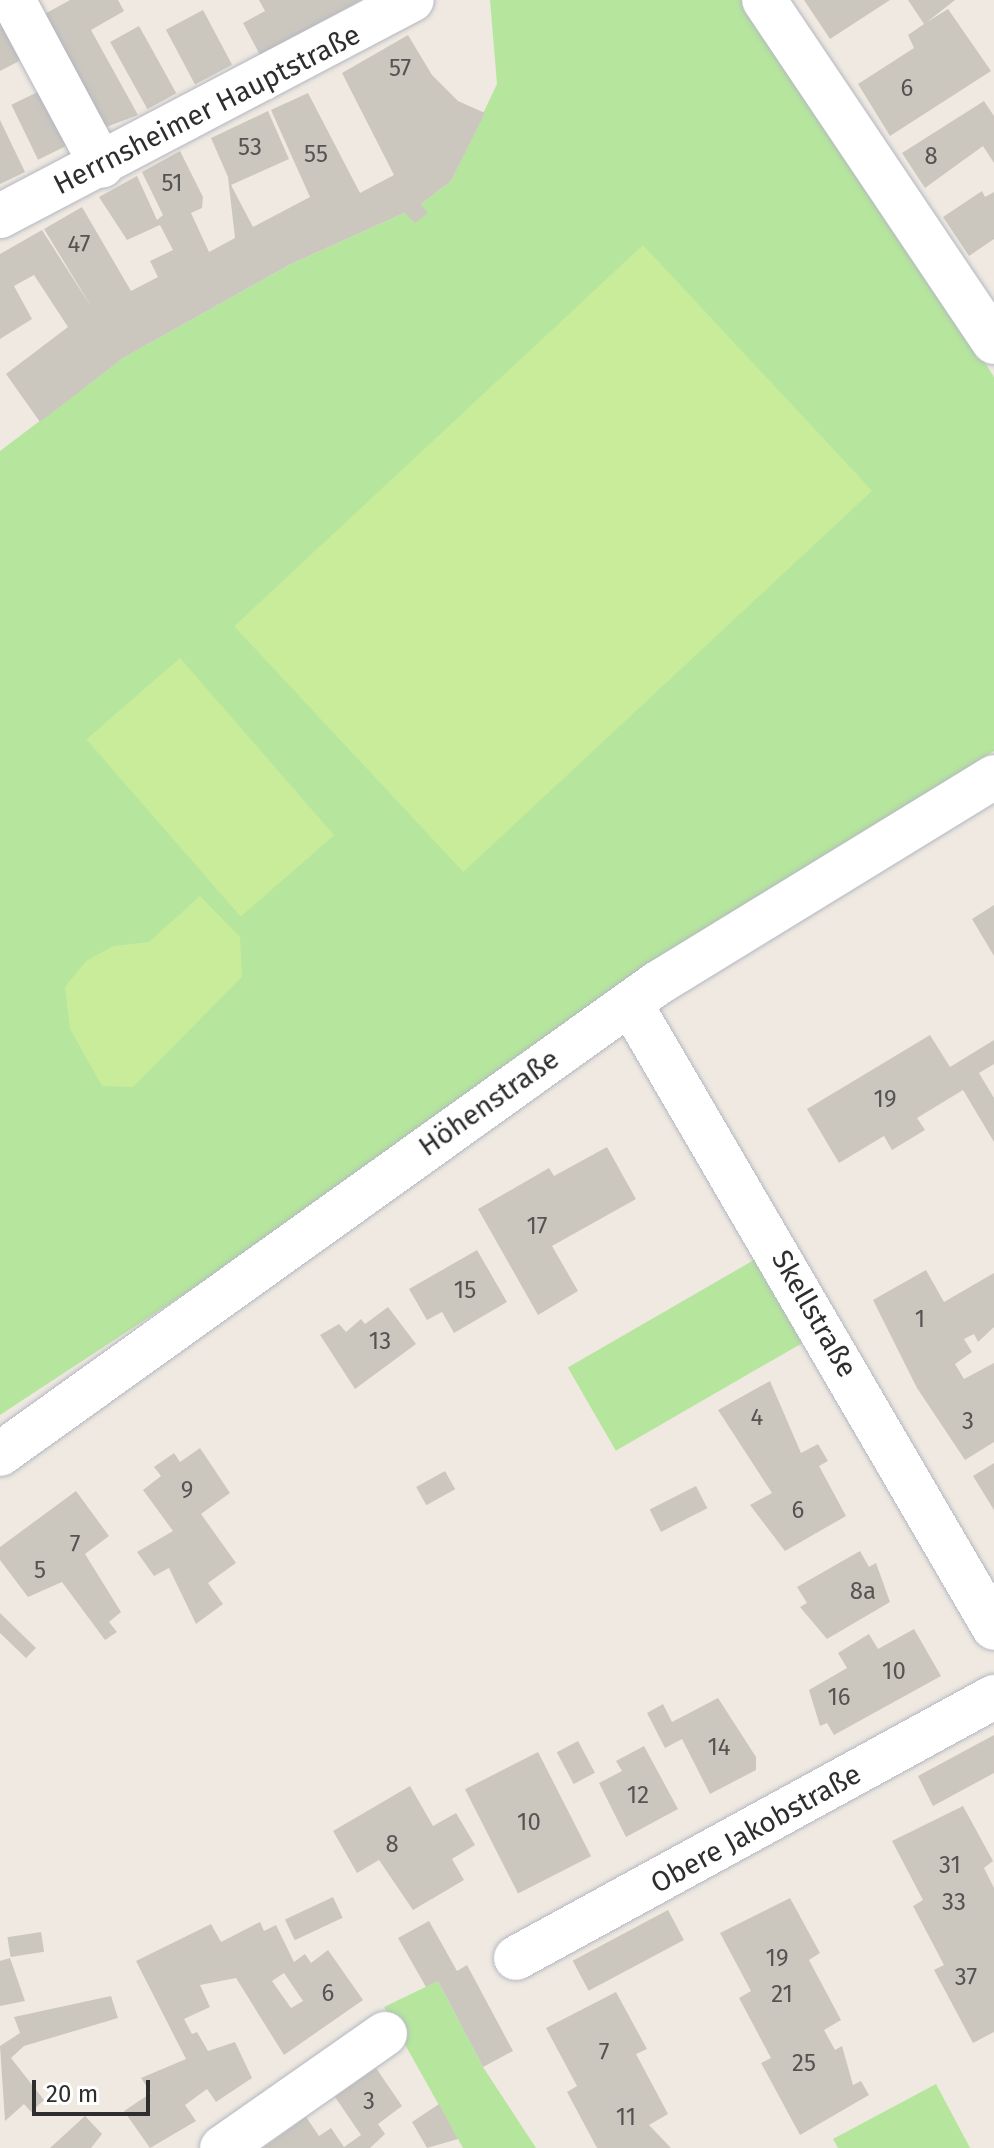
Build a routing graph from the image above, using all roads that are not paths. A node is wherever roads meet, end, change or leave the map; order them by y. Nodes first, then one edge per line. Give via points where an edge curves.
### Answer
1 (13, 0) edge
2 (412, 0) edge
3 (764, 0) edge
4 (102, 166) junction
5 (0, 216) edge
6 (990, 326) edge
7 (994, 777) edge
8 (630, 1003) junction
9 (0, 1454) edge
10 (994, 1628) edge
11 (994, 1697) edge
12 (516, 1958) dead end
13 (385, 2034) dead end
14 (222, 2148) edge

1 - 4 street
2 - 4 street, Herrnsheimer Hauptstraße
3 - 6 street
4 - 5 street, Herrnsheimer Hauptstraße
7 - 8 street, Höhenstraße
8 - 9 street, Höhenstraße
8 - 10 street, Skellstraße
11 - 12 street, Obere Jakobstraße
13 - 14 street

